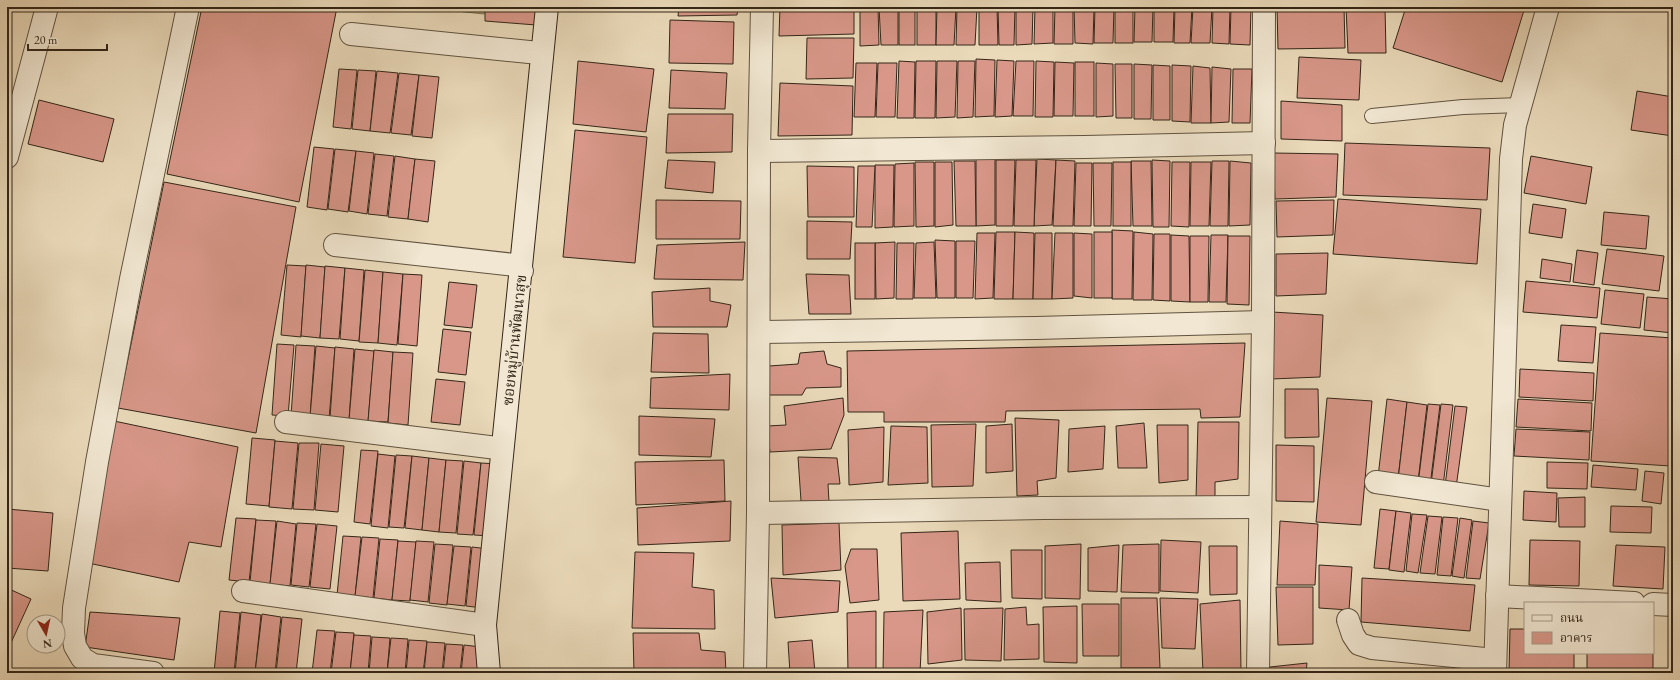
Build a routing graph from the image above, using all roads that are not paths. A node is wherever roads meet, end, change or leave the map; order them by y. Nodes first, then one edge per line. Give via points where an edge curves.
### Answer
1 (47, 7) edge
2 (188, 7) edge
3 (547, 7) edge
4 (762, 7) edge
5 (1264, 7) edge
6 (1548, 7) edge
7 (351, 34) dead end
8 (541, 54) junction
9 (1521, 104) junction
10 (1372, 116) dead end
11 (1264, 143) junction
12 (759, 151) junction
13 (7, 157) edge
14 (335, 245) dead end
15 (518, 268) junction
16 (1263, 322) junction
17 (759, 332) junction
18 (286, 422) dead end
19 (499, 450) junction
20 (1376, 482) dead end
21 (1500, 500) junction
22 (1259, 507) junction
23 (758, 513) junction
24 (243, 591) dead end
25 (1497, 596) junction
26 (1614, 602) edge
27 (1654, 604) edge
28 (1673, 605) edge
29 (1348, 620) dead end
30 (485, 625) junction
31 (1495, 667) edge
32 (153, 673) edge
33 (489, 673) edge
34 (755, 673) edge
35 (1258, 673) edge

1 - 13 street
2 - 32 street via 130,279 74,608 75,646 82,658 93,665
3 - 8 street, ซอยหมู่บ้านพัฒนาสุข
4 - 12 street
5 - 11 street
6 - 9 street
7 - 8 street
8 - 15 street, ซอยหมู่บ้านพัฒนาสุข
9 - 10 lane
9 - 21 street via 1515,125 1511,159
11 - 12 street
11 - 16 street
12 - 17 street
14 - 15 street
15 - 19 street, ซอยหมู่บ้านพัฒนาสุข
16 - 17 street
16 - 22 street
17 - 23 street
18 - 19 street
19 - 30 street, ซอยหมู่บ้านพัฒนาสุข
20 - 21 street
21 - 25 street
22 - 23 street
22 - 35 street
23 - 34 street
24 - 30 street
25 - 26 street
25 - 31 street
27 - 28 street
29 - 31 street via 1359,644
30 - 33 street, ซอยหมู่บ้านพัฒนาสุข

